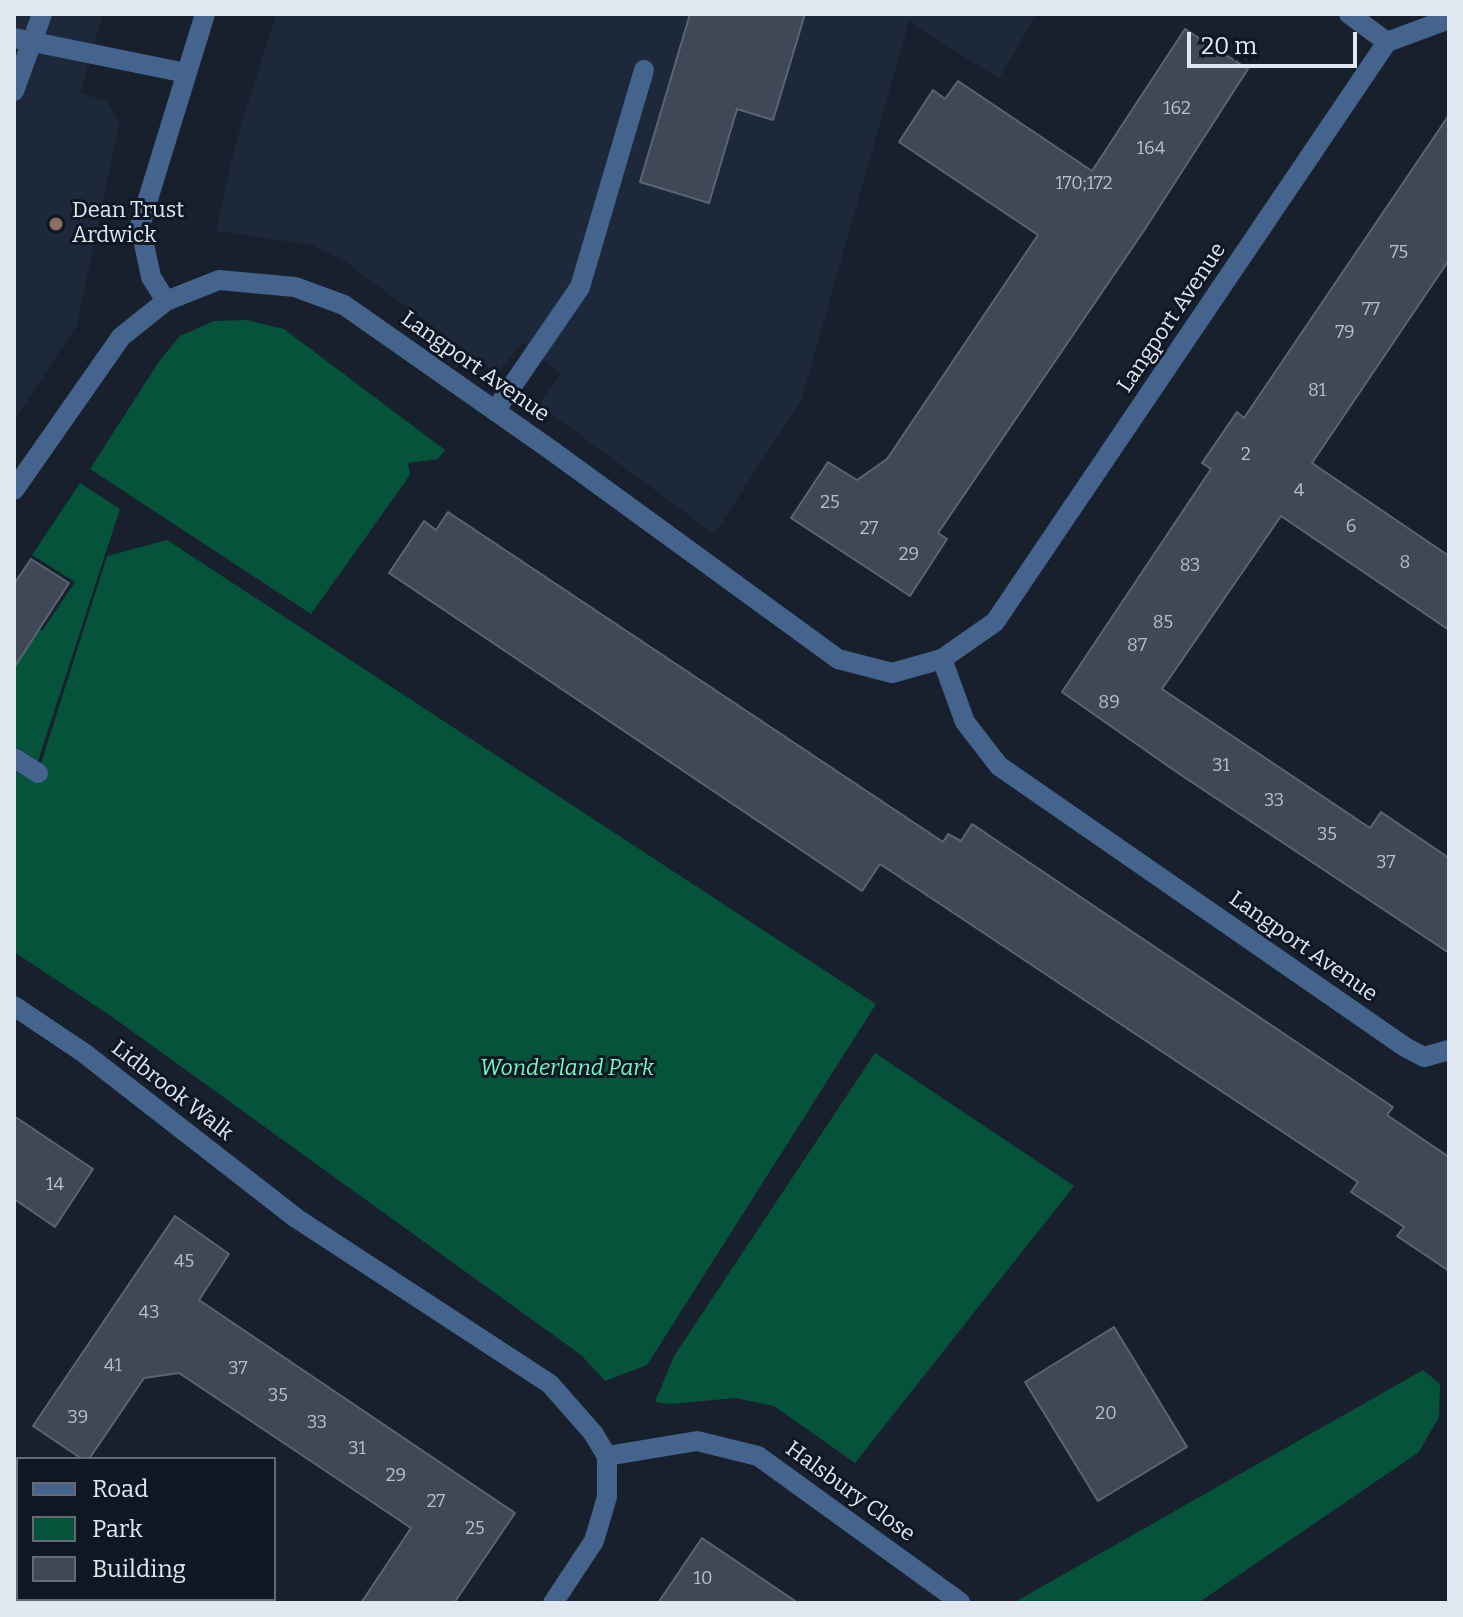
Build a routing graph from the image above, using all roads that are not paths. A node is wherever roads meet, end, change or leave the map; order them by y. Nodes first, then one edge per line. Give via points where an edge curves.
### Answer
1 (42, 14) edge
2 (205, 14) edge
3 (1349, 14) edge
4 (1449, 19) edge
5 (22, 40) edge
6 (1387, 42) junction
7 (644, 70) dead end
8 (186, 73) junction
9 (14, 91) edge
10 (166, 301) junction
11 (495, 411) junction
12 (14, 490) edge
13 (942, 659) junction
14 (14, 758) edge
15 (38, 773) dead end
16 (14, 1006) edge
17 (1449, 1050) edge
18 (607, 1456) junction
19 (960, 1602) edge
20 (553, 1603) edge

1 - 5 street
2 - 8 street
3 - 6 street
4 - 6 street
5 - 8 street
5 - 9 street
6 - 13 street, Langport Avenue via 995,622
7 - 11 street via 580,287
8 - 10 street via 140,225 151,277
10 - 11 street, Langport Avenue via 219,280 295,287 344,305
10 - 12 street, Langport Avenue via 121,337
11 - 13 street, Langport Avenue via 838,659 892,673
13 - 17 street, Langport Avenue via 965,722 999,766 1405,1047 1424,1057
14 - 15 street
16 - 18 street, Lidbrook Walk via 84,1053 296,1218 550,1384
18 - 19 street, Halsbury Close via 697,1441 758,1456
18 - 20 street via 607,1497 594,1541

